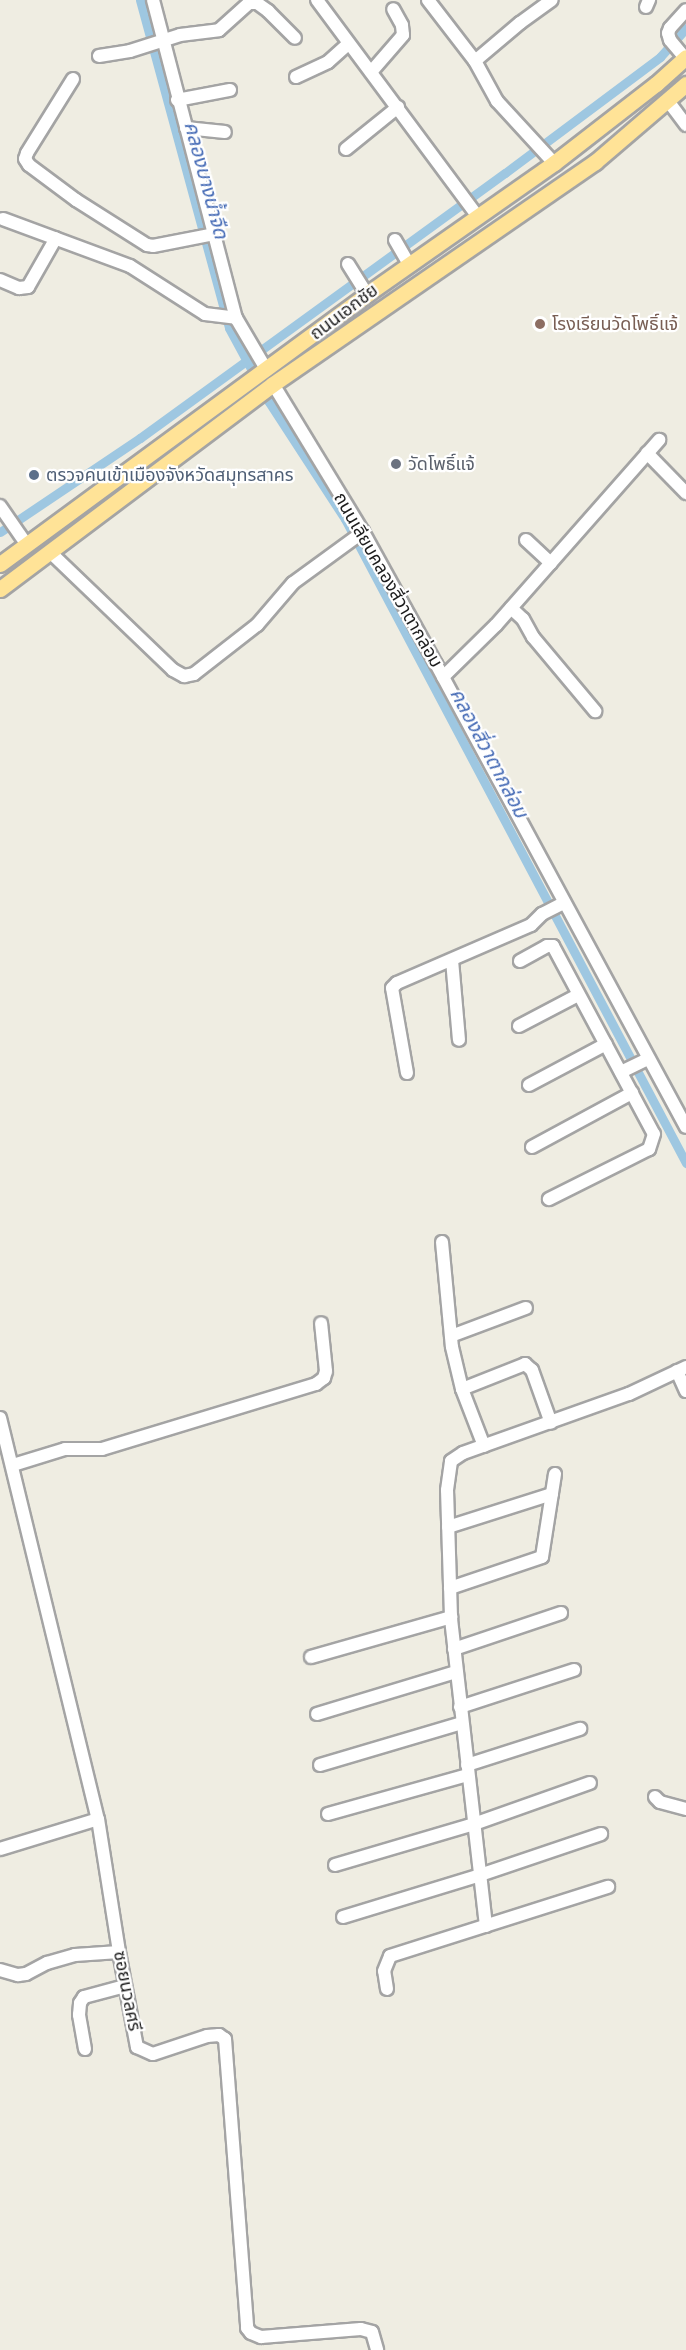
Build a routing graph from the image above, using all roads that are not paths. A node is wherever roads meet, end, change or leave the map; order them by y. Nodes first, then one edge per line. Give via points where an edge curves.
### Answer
1 (153, 0) edge
2 (317, 0) edge
3 (428, 0) edge
4 (552, 0) edge
5 (393, 9) dead end
6 (686, 10) edge
7 (295, 38) dead end
8 (160, 40) junction
9 (348, 44) junction
10 (680, 51) edge
11 (99, 56) dead end
12 (475, 61) junction
13 (370, 72) junction
14 (296, 77) dead end
15 (73, 79) dead end
16 (686, 84) edge
17 (230, 90) dead end
18 (177, 100) junction
19 (668, 101) junction
20 (398, 107) junction
21 (686, 125) edge
22 (186, 128) junction
23 (225, 132) dead end
24 (346, 149) dead end
25 (550, 159) junction
26 (471, 205) junction
27 (3, 219) dead end
28 (212, 235) junction
29 (56, 238) junction
30 (0, 280) edge
31 (233, 319) junction
32 (263, 369) junction
33 (270, 386) junction
34 (659, 440) dead end
35 (647, 453) junction
36 (686, 493) edge
37 (0, 506) edge
38 (360, 534) junction
39 (526, 540) dead end
40 (24, 542) junction
41 (51, 553) junction
42 (551, 563) junction
43 (0, 564) edge
44 (0, 589) edge
45 (511, 609) junction
46 (443, 677) junction
47 (595, 711) dead end
48 (560, 905) junction
49 (452, 960) junction
50 (520, 961) dead end
51 (578, 995) junction
52 (519, 1026) dead end
53 (459, 1040) dead end
54 (606, 1044) junction
55 (643, 1057) junction
56 (623, 1066) junction
57 (407, 1073) dead end
58 (530, 1085) dead end
59 (632, 1093) junction
60 (686, 1127) edge
61 (532, 1147) dead end
62 (549, 1199) dead end
63 (442, 1242) dead end
64 (526, 1308) dead end
65 (321, 1323) dead end
66 (451, 1336) junction
67 (682, 1369) edge
68 (462, 1389) junction
69 (686, 1391) edge
70 (0, 1418) edge
71 (550, 1422) junction
72 (484, 1446) junction
73 (13, 1465) junction
74 (555, 1474) dead end
75 (552, 1494) junction
76 (448, 1527) junction
77 (450, 1588) junction
78 (561, 1613) dead end
79 (451, 1617) junction
80 (454, 1649) junction
81 (311, 1657) dead end
82 (574, 1670) dead end
83 (456, 1672) junction
84 (460, 1707) junction
85 (317, 1714) dead end
86 (462, 1724) junction
87 (580, 1729) dead end
88 (320, 1765) dead end
89 (468, 1770) junction
90 (590, 1783) dead end
91 (655, 1797) dead end
92 (686, 1809) edge
93 (328, 1814) dead end
94 (98, 1819) junction
95 (474, 1824) junction
96 (601, 1834) dead end
97 (0, 1849) edge
98 (335, 1865) dead end
99 (480, 1875) junction
100 (608, 1887) dead end
101 (343, 1917) dead end
102 (486, 1926) junction
103 (118, 1952) junction
104 (0, 1970) edge
105 (125, 1986) junction
106 (387, 1989) dead end
107 (85, 2049) dead end
108 (377, 2350) edge

1 - 8 street
2 - 9 street
3 - 12 street
4 - 12 street
5 - 13 street via 403,35
6 - 10 street via 670,28
7 - 8 street via 268,11 249,3 219,30
8 - 11 street
8 - 18 street
9 - 13 street
9 - 14 street via 328,62
10 - 25 main road, ถนนเอกชัย via 648,91
12 - 25 street via 497,101
13 - 20 street
15 - 28 street via 27,153 28,165 147,245
16 - 19 main road, ถนนเอกชัย
17 - 18 street
18 - 22 street
19 - 21 street
19 - 33 main road, ถนนเอกชัย via 596,162
20 - 24 street
20 - 26 street
22 - 23 street
22 - 28 street
25 - 26 main road, ถนนเอกชัย
26 - 32 main road, ถนนเอกชัย via 357,278
27 - 29 street
28 - 31 street
29 - 30 street via 28,287 19,288
29 - 31 street via 130,266 206,314
31 - 32 street
32 - 40 main road, ถนนเอกชัย via 235,393
33 - 38 street, ถนนเลียบคลองสี่วาตากล่อม
33 - 41 main road, ถนนเอกชัย
34 - 35 street
35 - 36 street
35 - 42 street
37 - 40 street
38 - 41 street via 293,583 257,625 194,674 184,676 173,670
38 - 46 street, ถนนเลียบคลองสี่วาตากล่อม
39 - 42 street
40 - 43 main road, ถนนเอกชัย
41 - 44 main road, ถนนเอกชัย
42 - 45 street
45 - 46 street
45 - 47 street
46 - 48 street, ถนนเลียบคลองสี่วาตากล่อม
48 - 49 street via 531,925
48 - 55 street, ถนนเลียบคลองสี่วาตากล่อม
49 - 53 street
49 - 57 street via 392,988
50 - 51 street via 553,946
51 - 52 street
51 - 54 street
54 - 56 street
54 - 58 street
55 - 56 street
55 - 60 street, ถนนเลียบคลองสี่วาตากล่อม
56 - 59 street
59 - 61 street
59 - 62 street via 654,1134 649,1149
63 - 66 street
64 - 66 street
65 - 73 street via 326,1371 316,1384 102,1449 65,1449
66 - 68 street
67 - 69 street
67 - 71 street via 629,1394
68 - 71 street via 525,1364 532,1370
68 - 72 street
70 - 73 street, ซอยนวลศรี
71 - 72 street
72 - 76 street via 451,1461
73 - 94 street, ซอยนวลศรี
74 - 75 street
75 - 76 street
75 - 77 street via 542,1557
76 - 77 street
77 - 79 street
78 - 80 street
79 - 80 street
79 - 81 street
80 - 83 street
82 - 84 street
83 - 84 street
83 - 85 street
84 - 86 street
86 - 88 street
86 - 89 street
87 - 89 street
89 - 93 street
89 - 95 street
90 - 95 street
91 - 92 street
94 - 97 street
94 - 103 street, ซอยนวลศรี
95 - 98 street
95 - 99 street
96 - 99 street
99 - 101 street
99 - 102 street
100 - 102 street
102 - 106 street via 390,1956 384,1971
103 - 104 street via 75,1955 26,1974
103 - 105 street, ซอยนวลศรี
105 - 107 street via 84,1997 80,2003
105 - 108 street, ซอยนวลศรี via 138,2047 144,2052 153,2054 207,2036 225,2039 246,2321 251,2333 273,2337 361,2329 372,2332

